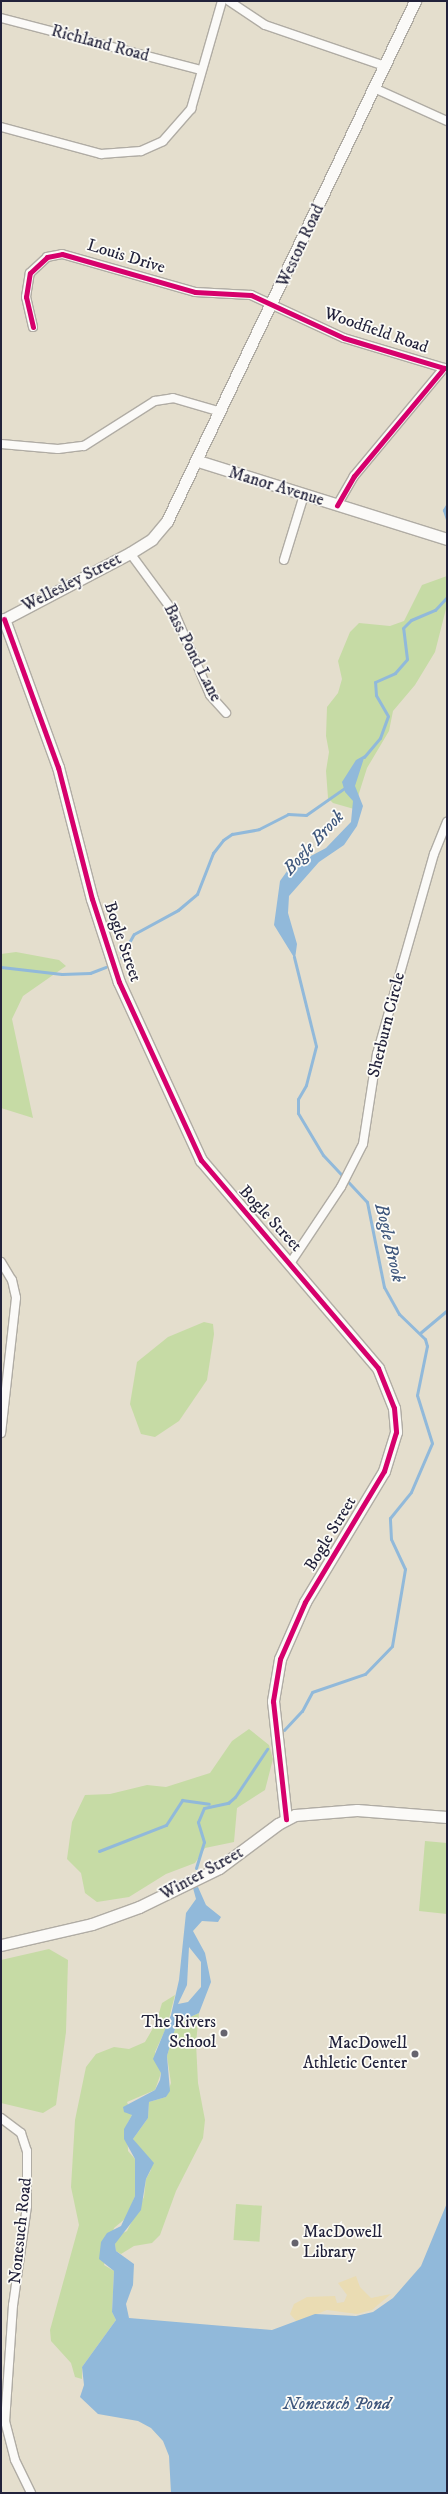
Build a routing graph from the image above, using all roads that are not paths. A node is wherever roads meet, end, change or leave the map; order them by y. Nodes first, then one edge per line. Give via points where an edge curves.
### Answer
1 (222, 1) edge
2 (229, 1) edge
3 (415, 1) edge
4 (1, 18) edge
5 (385, 66) junction
6 (200, 70) junction
7 (374, 88) junction
8 (447, 121) edge
9 (1, 127) edge
10 (273, 305) junction
11 (33, 327) dead end
12 (218, 411) junction
13 (1, 444) edge
14 (198, 461) junction
15 (304, 496) junction
16 (337, 506) junction
17 (447, 539) edge
18 (142, 546) joint
19 (130, 553) junction
20 (284, 560) dead end
21 (3, 620) edge
22 (226, 713) dead end
23 (447, 822) edge
24 (1, 1262) edge
25 (290, 1262) junction
26 (1, 1433) edge
27 (447, 1817) edge
28 (286, 1819) junction
29 (1, 1945) edge
30 (1, 2118) edge
31 (31, 2493) edge

1 - 6 street
2 - 5 street via 265,25
3 - 5 street, Weston Road
4 - 6 street, Richland Road
5 - 7 street, Weston Road
6 - 9 street via 190,109 163,141 141,151 101,154
7 - 8 street
7 - 10 street, Weston Road
10 - 11 street, Louis Drive via 241,293 195,292 72,256 54,254 40,261 27,280 26,297
10 - 12 street, Weston Road
10 - 16 street, Woodfield Road via 344,338 444,368 354,476
12 - 13 street via 173,398 155,401 84,446 58,449
12 - 14 street, Weston Road
14 - 15 street, Manor Avenue
14 - 18 street, Weston Road via 170,516
15 - 16 street, Manor Avenue
15 - 20 street
16 - 17 street, Manor Avenue
18 - 19 street, Wellesley Street
19 - 21 street, Wellesley Street
19 - 22 street, Bass Pond Lane via 175,614 210,695
21 - 25 street, Bogle Street via 58,767 92,899 119,982 201,1160
23 - 25 street, Sherburn Circle via 434,854 379,1046 366,1132 352,1168
24 - 26 street via 12,1280 16,1298
25 - 28 street, Bogle Street via 378,1368 394,1408 396,1432 384,1471 304,1602 280,1659 273,1701
27 - 28 street, Winter Street via 337,1810
28 - 29 street, Winter Street via 219,1868 151,1902 92,1924
30 - 31 street, Nonesuch Road via 21,2133 27,2151 27,2206 13,2305 5,2421 15,2460

